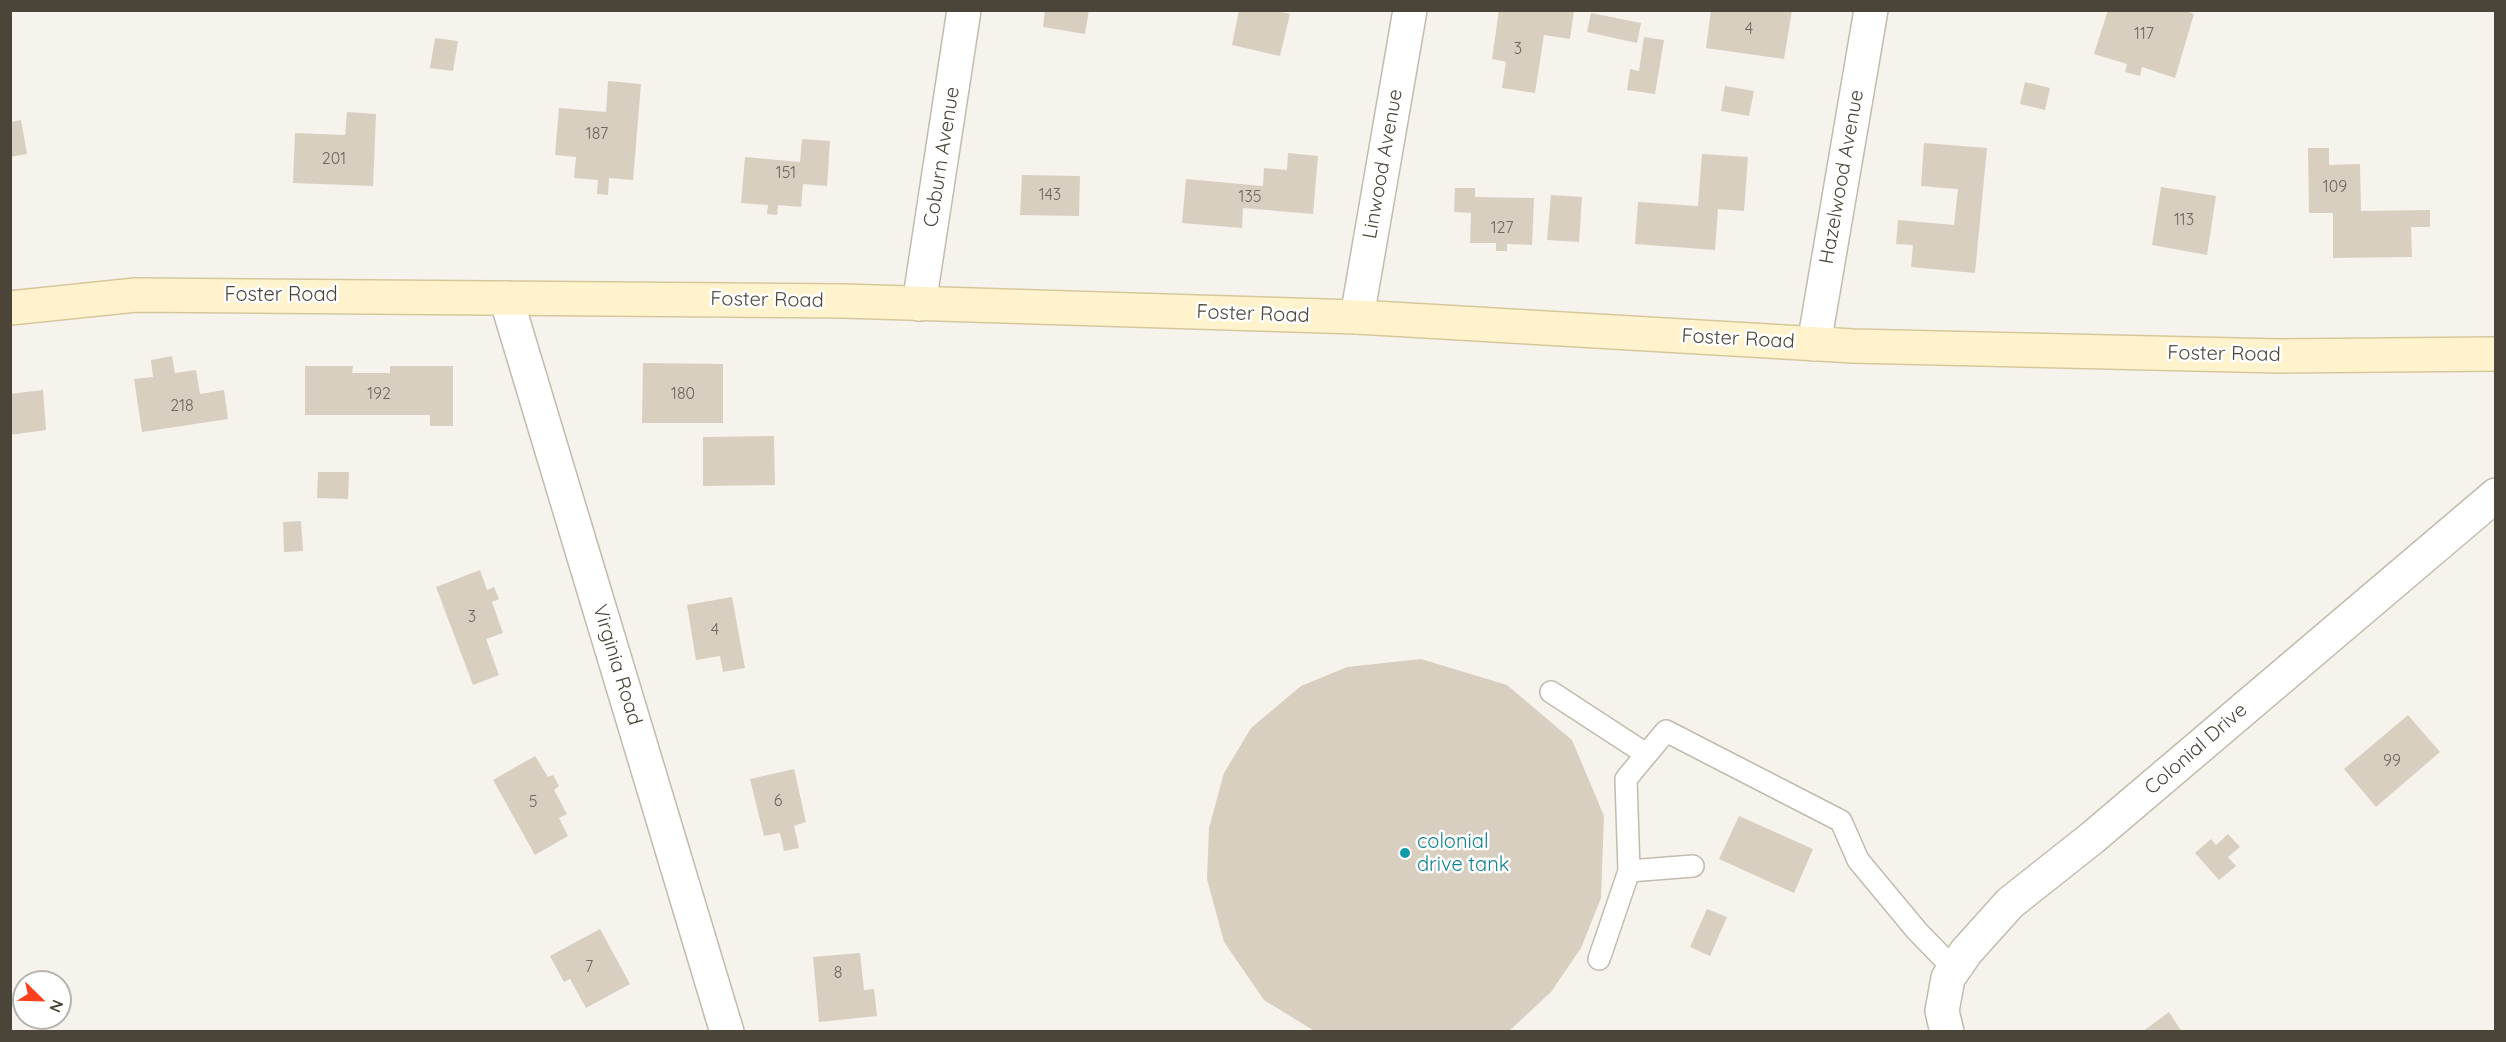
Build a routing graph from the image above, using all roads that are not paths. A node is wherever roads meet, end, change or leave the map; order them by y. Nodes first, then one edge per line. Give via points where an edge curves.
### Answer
1 (964, 10) edge
2 (1410, 10) edge
3 (1871, 10) edge
4 (506, 298) junction
5 (919, 304) junction
6 (10, 308) edge
7 (1357, 317) junction
8 (1814, 344) junction
9 (2496, 354) edge
10 (2496, 495) edge
11 (1551, 692) dead end
12 (1646, 754) junction
13 (1693, 866) dead end
14 (1629, 871) junction
15 (1599, 959) dead end
16 (1954, 969) junction
17 (727, 1032) edge
18 (1947, 1032) edge

1 - 5 street, Coburn Avenue
2 - 7 street, Linwood Avenue
3 - 8 street, Hazelwood Avenue
4 - 5 street, Foster Road
4 - 6 street, Foster Road via 136,295
4 - 17 street, Virginia Road
5 - 7 street, Foster Road
7 - 8 street, Foster Road
8 - 9 street, Foster Road via 2279,356
10 - 16 street, Colonial Drive via 2010,903
11 - 12 lane
12 - 14 lane via 1626,779
12 - 16 lane via 1666,730 1841,821 1858,860
13 - 14 lane
14 - 15 lane
16 - 18 street, Colonial Drive via 1948,978 1942,1011

